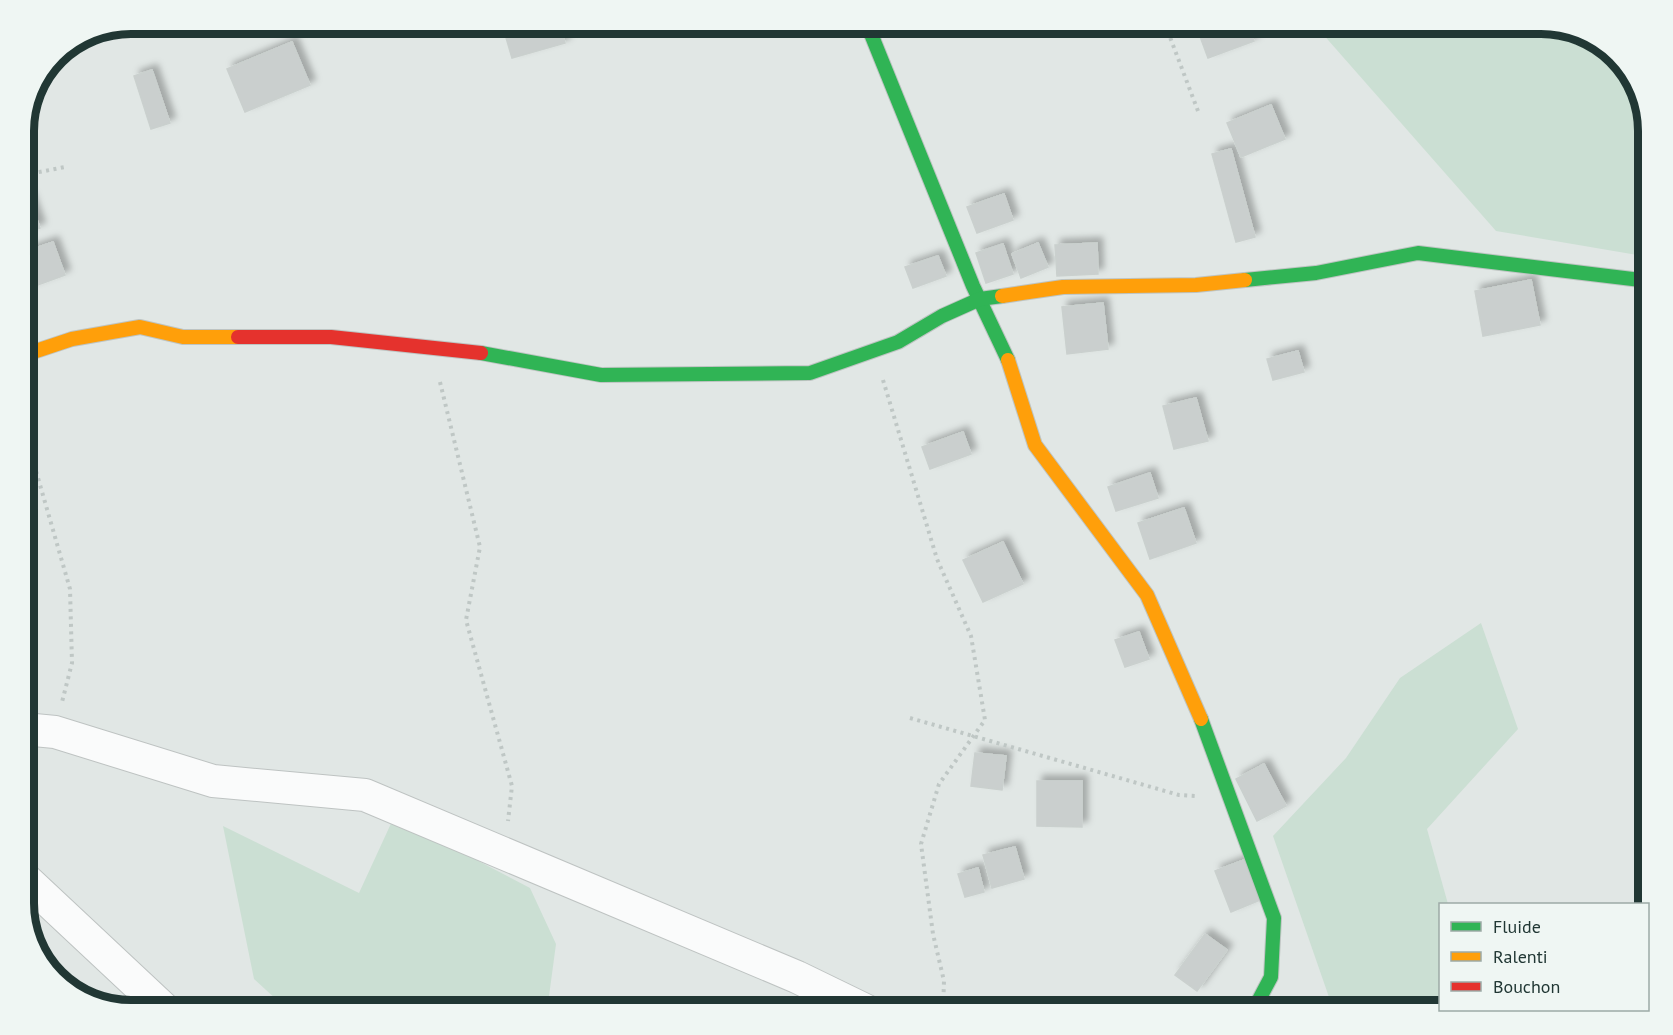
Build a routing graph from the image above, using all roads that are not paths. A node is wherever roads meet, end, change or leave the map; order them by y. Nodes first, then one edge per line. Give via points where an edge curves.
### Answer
1 (871, 34) edge
2 (1638, 280) edge
3 (980, 299) junction
4 (35, 351) edge
5 (39, 730) edge
6 (35, 888) edge
7 (154, 1000) edge
8 (844, 1000) edge
9 (1259, 1000) edge

1 - 3 street
2 - 3 street via 1418,253 1316,273 1196,285 1063,287
3 - 4 street via 898,342 810,373 601,375 480,353 331,337 183,337 140,327 72,339
3 - 9 street via 1004,346 1035,445 1147,595 1195,703 1274,918 1271,976
5 - 8 street via 213,781 365,795
6 - 7 street

